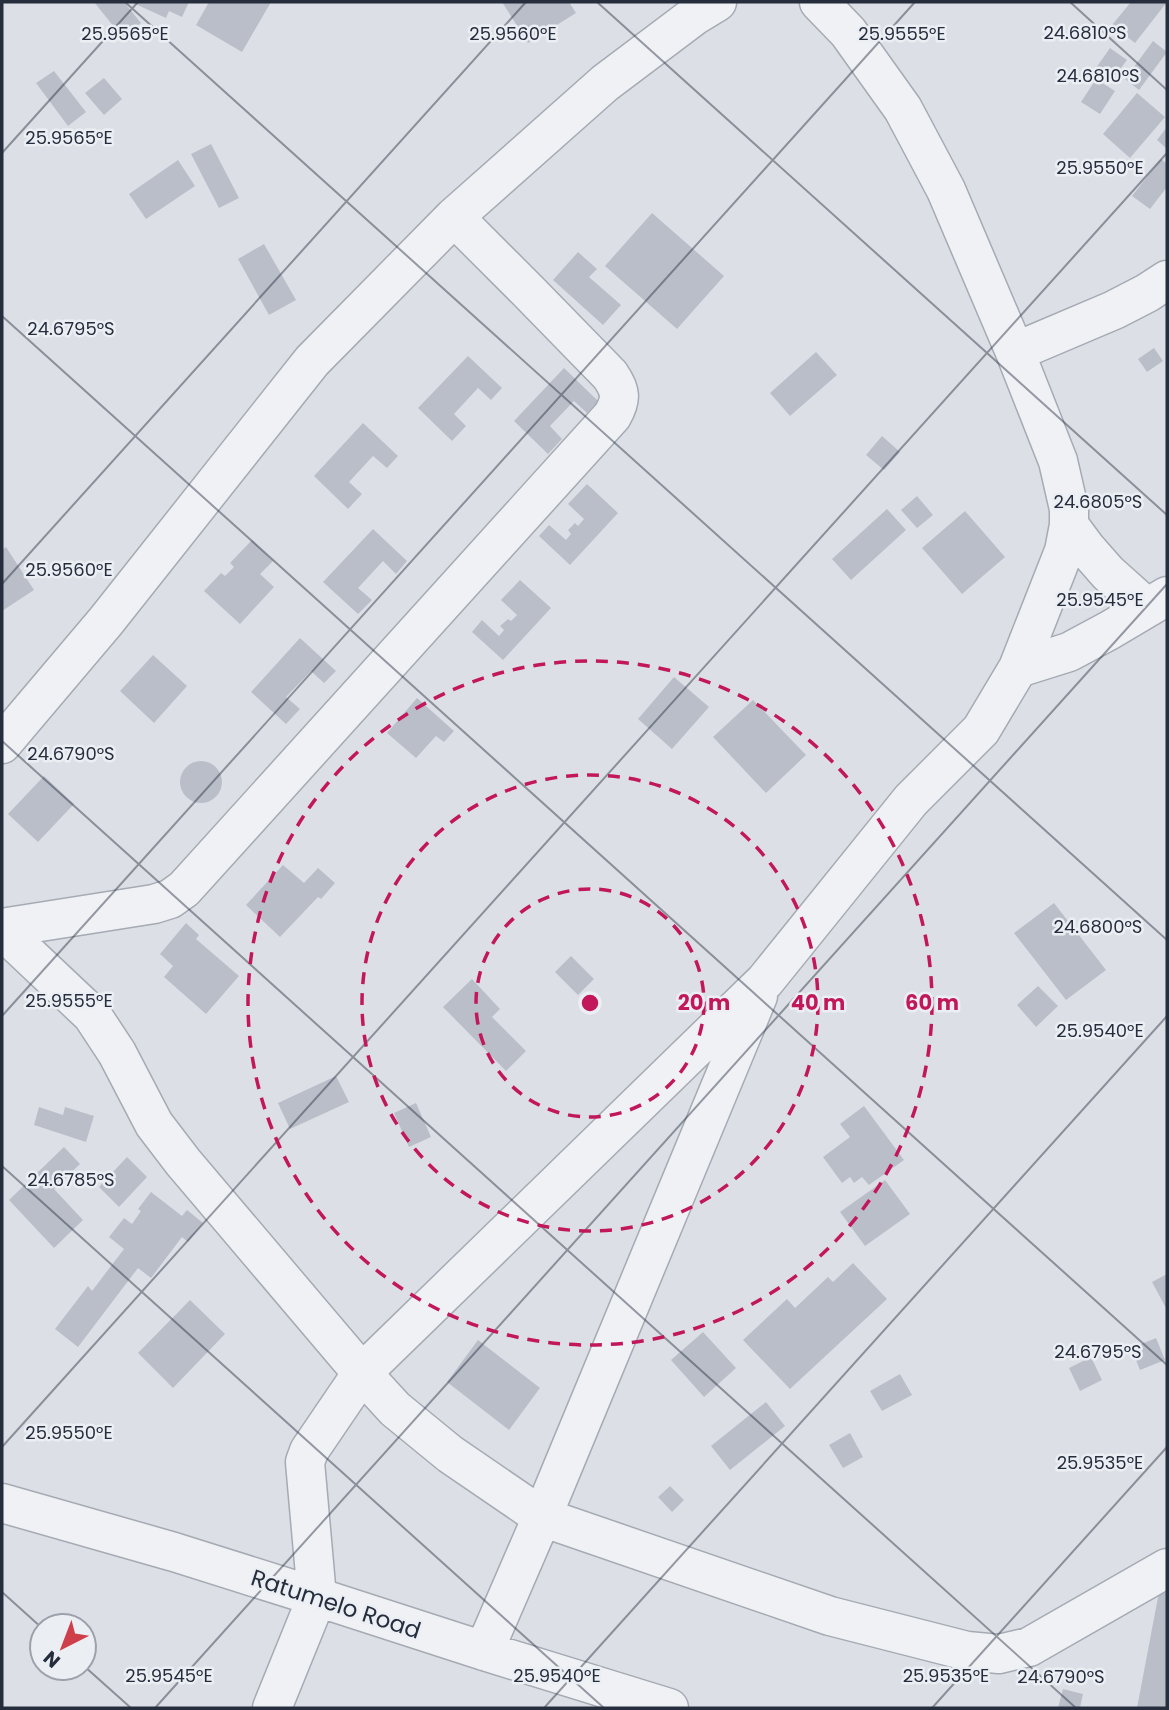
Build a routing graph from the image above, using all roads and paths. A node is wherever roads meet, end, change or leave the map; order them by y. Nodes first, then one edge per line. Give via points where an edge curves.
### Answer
1 (717, 2) edge
2 (819, 2) edge
3 (454, 217) junction
4 (1167, 280) edge
5 (1015, 352) junction
6 (1069, 525) junction
7 (1157, 602) edge
8 (1018, 668) junction
9 (2, 744) edge
10 (2, 929) edge
11 (765, 981) junction
12 (362, 1373) junction
13 (2, 1503) edge
14 (542, 1517) junction
15 (1167, 1568) edge
16 (317, 1597) junction
17 (484, 1651) junction
18 (272, 1708) edge
19 (669, 1708) edge

1 - 3 street via 606,83
2 - 5 street via 848,32 903,109 946,190
3 - 9 street via 312,360 106,621
3 - 10 street via 610,375 619,398 612,416 184,889 154,904
4 - 5 street via 1114,310
5 - 6 street via 1058,461
6 - 7 street via 1108,573
6 - 8 street via 1064,551
7 - 8 street via 1069,652
8 - 11 street via 981,730 911,800
10 - 12 street via 92,1015 154,1124
11 - 12 street
11 - 14 street
12 - 14 street via 395,1409 450,1454
12 - 16 street via 305,1462
13 - 16 street, Ratumelo Road
14 - 15 street via 830,1616 967,1651 999,1654 1029,1647
14 - 17 street
16 - 17 street, Ratumelo Road
16 - 18 street
17 - 19 street, Ratumelo Road

